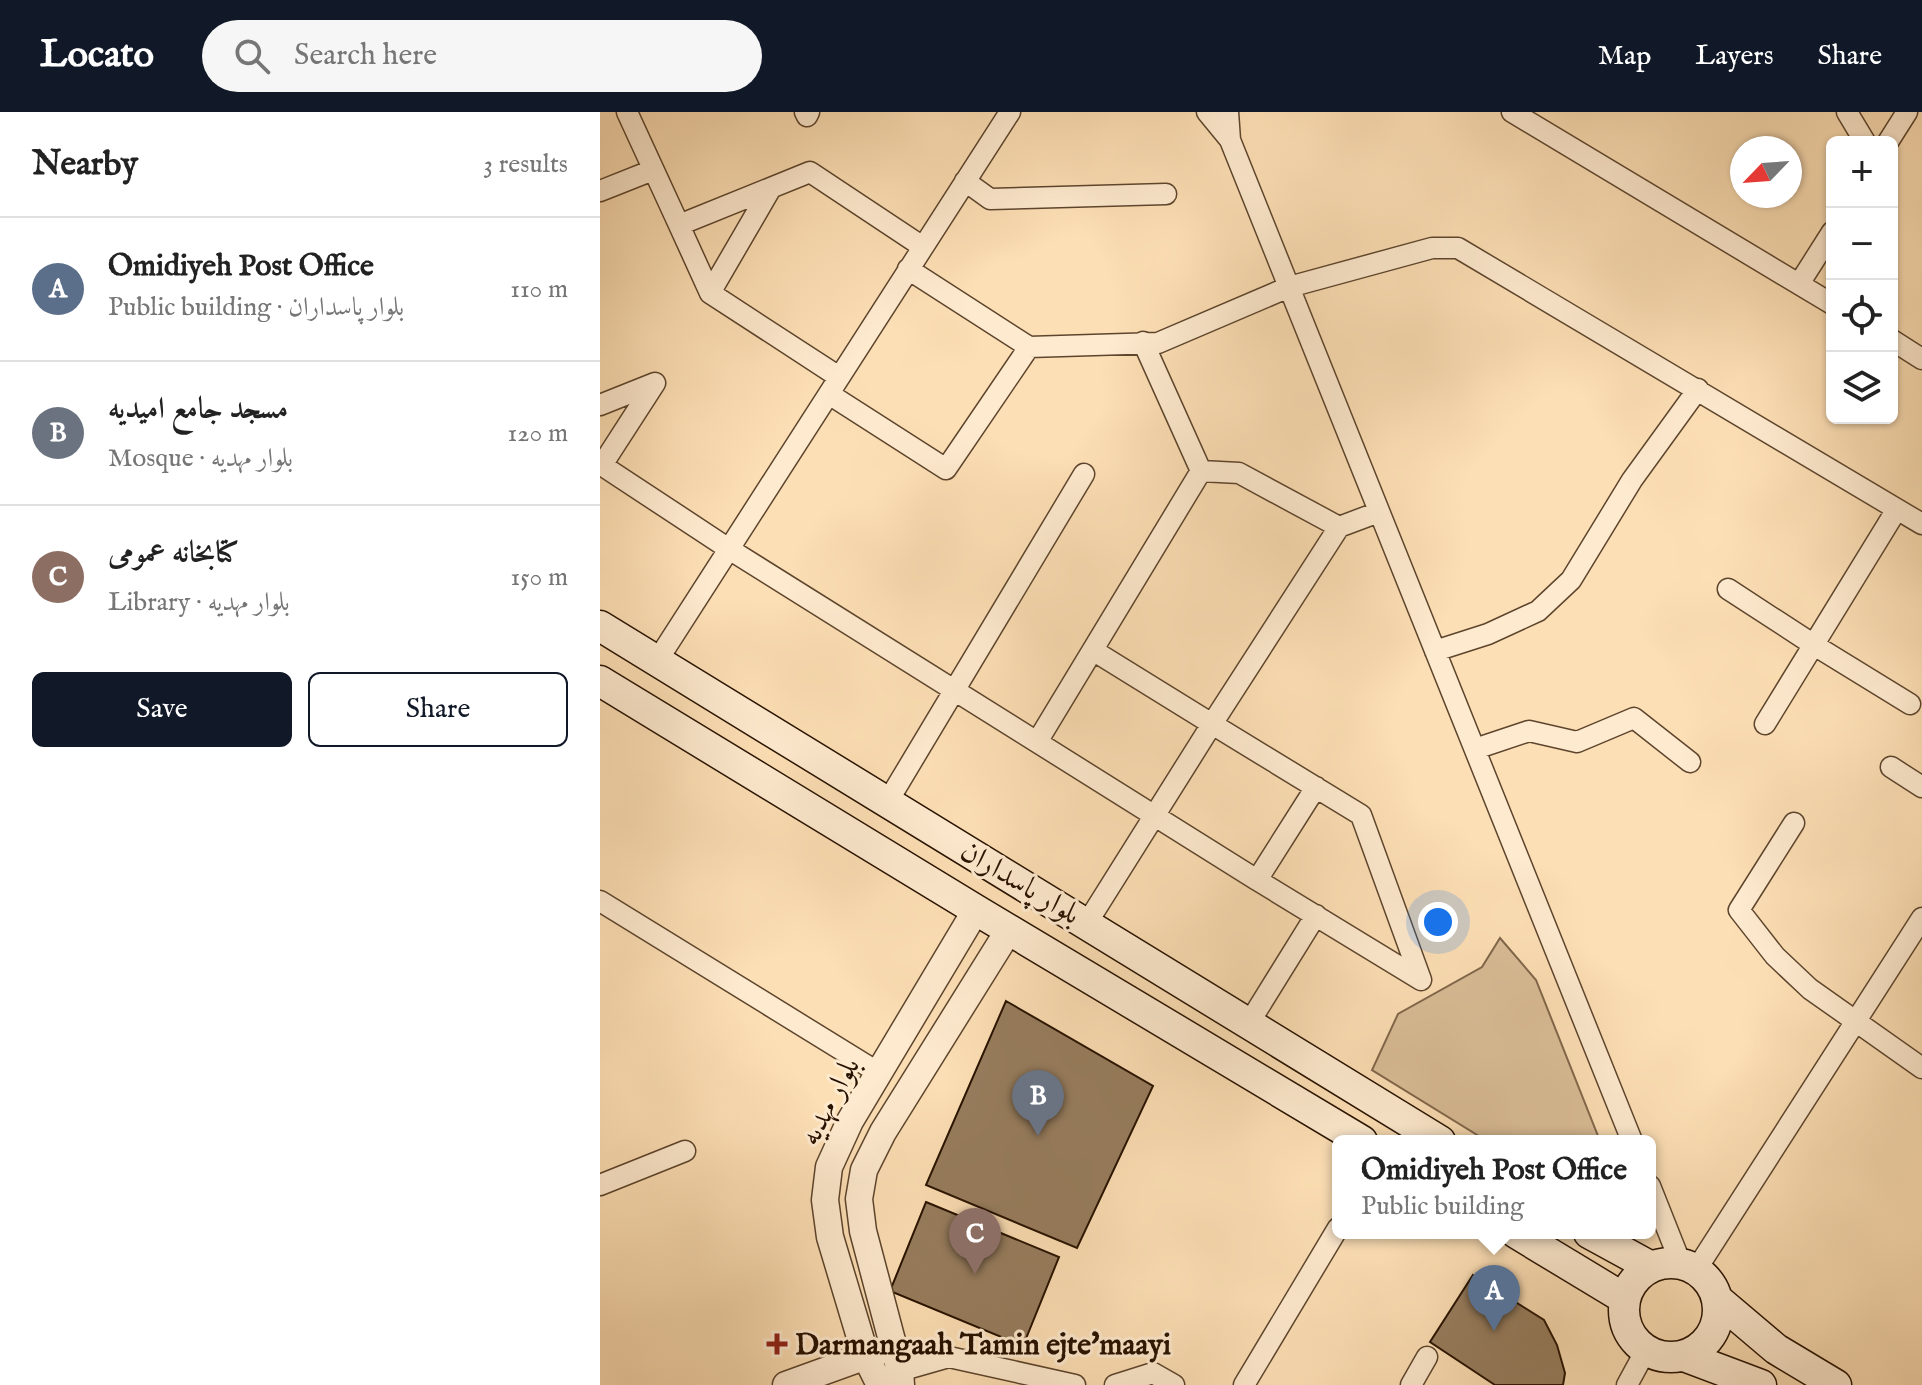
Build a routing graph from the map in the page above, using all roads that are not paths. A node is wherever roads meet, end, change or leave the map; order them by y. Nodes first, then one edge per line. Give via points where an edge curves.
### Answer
1 (627, 112) edge
2 (1010, 112) edge
3 (1207, 112) edge
4 (1228, 112) edge
5 (1512, 112) edge
6 (1847, 112) edge
7 (1907, 112) edge
8 (1861, 136) edge
9 (1892, 136) edge
10 (1230, 140) junction
11 (653, 170) junction
12 (965, 181) junction
13 (771, 188) junction
14 (600, 191) edge
15 (1166, 194) dead end
16 (679, 225) junction
17 (1826, 241) edge
18 (923, 247) junction
19 (908, 269) junction
20 (1799, 284) junction
21 (1289, 287) junction
22 (710, 293) junction
23 (1826, 300) edge
24 (1143, 342) junction
25 (1898, 344) edge
26 (1029, 347) junction
27 (1922, 359) edge
28 (834, 386) junction
29 (1698, 389) junction
30 (600, 405) edge
31 (601, 465) edge
32 (1201, 471) junction
33 (1084, 474) dead end
34 (1897, 509) junction
35 (1379, 512) junction
36 (1922, 524) edge
37 (1339, 527) junction
38 (729, 549) junction
39 (1728, 589) dead end
40 (600, 626) edge
41 (1814, 645) junction
42 (1094, 651) junction
43 (1435, 651) junction
44 (657, 661) junction
45 (600, 681) edge
46 (953, 689) junction
47 (1910, 704) dead end
48 (1212, 724) junction
49 (1765, 724) dead end
50 (1037, 742) junction
51 (1475, 749) junction
52 (1690, 762) dead end
53 (1891, 767) dead end
54 (1316, 787) junction
55 (1922, 787) edge
56 (888, 801) junction
57 (1155, 816) junction
58 (1794, 823) dead end
59 (1257, 880) junction
60 (600, 901) edge
61 (976, 910) junction
62 (1316, 915) junction
63 (1922, 918) edge
64 (1087, 923) junction
65 (1009, 930) junction
66 (1249, 1023) junction
67 (1855, 1023) junction
68 (1922, 1068) edge
69 (879, 1073) junction
70 (1352, 1135) edge
71 (1430, 1135) edge
72 (1630, 1135) edge
73 (685, 1151) dead end
74 (600, 1185) edge
75 (1656, 1199) edge
76 (1332, 1238) edge
77 (1526, 1239) edge
78 (1600, 1239) edge
79 (1651, 1267) junction
80 (1688, 1267) junction
81 (1625, 1299) junction
82 (1717, 1299) junction
83 (1646, 1350) junction
84 (1684, 1356) junction
85 (1427, 1357) dead end
86 (882, 1377) edge
87 (786, 1385) edge
88 (1075, 1385) edge
89 (1115, 1385) edge
90 (1174, 1385) edge
91 (1244, 1385) edge
92 (1411, 1385) edge
93 (1627, 1385) edge
94 (1761, 1385) edge
95 (1836, 1385) edge

1 - 11 street
2 - 12 street
3 - 10 street
4 - 10 street
5 - 20 street
6 - 8 street
7 - 9 street
10 - 21 street
11 - 14 street
11 - 16 street
12 - 15 street via 990,199
12 - 18 street
13 - 16 street
13 - 18 street via 810,172
13 - 22 street
16 - 22 street
17 - 20 street
18 - 19 street
19 - 26 street
19 - 28 street
20 - 23 street
21 - 24 street via 1158,343
21 - 29 street via 1432,248 1458,248
21 - 35 street
22 - 28 street
24 - 26 street
24 - 32 street
25 - 27 street
26 - 28 street via 946,469
28 - 38 street
29 - 34 street
29 - 43 street via 1632,480 1571,580 1538,611
30 - 31 street via 655,383
31 - 38 street
32 - 37 street via 1239,473
32 - 42 street
33 - 46 street
34 - 36 street
34 - 41 street
35 - 37 street
35 - 43 street
37 - 48 street
38 - 44 street
38 - 46 street
39 - 41 street
40 - 44 main road, بلوار پاسداران
41 - 47 street
41 - 49 street
42 - 48 street
42 - 50 street
43 - 51 street
44 - 56 main road, بلوار پاسداران
45 - 61 main road, بلوار پاسداران
46 - 50 street
46 - 56 street
48 - 54 street
48 - 57 street
50 - 57 street
51 - 52 street via 1529,731 1577,742 1634,718
51 - 72 street
53 - 55 street
54 - 59 street
54 - 62 street via 1361,815 1421,980
56 - 64 main road, بلوار پاسداران
57 - 59 street
57 - 64 street
58 - 67 street via 1739,910 1775,956
59 - 62 street
60 - 69 street
61 - 65 main road, بلوار پاسداران
61 - 69 street, بلوار مهدیه
62 - 66 street
63 - 67 street
64 - 66 main road, بلوار پاسداران
65 - 70 main road, بلوار پاسداران
65 - 86 street, بلوار مهدیه via 864,1170 859,1199 863,1231 891,1346
66 - 71 main road, بلوار پاسداران
67 - 68 street
67 - 80 street
69 - 86 street, بلوار مهدیه via 829,1167 825,1200 830,1237
73 - 74 street
75 - 80 street
76 - 91 street
77 - 81 main road
78 - 79 main road
79 - 80 main road
79 - 81 main road via 1630,1286
80 - 82 main road via 1712,1287
81 - 83 main road via 1627,1328
82 - 84 main road via 1715,1327 1697,1350
82 - 95 main road via 1776,1349
83 - 84 main road via 1658,1356
83 - 93 street
84 - 94 main road
85 - 92 street
86 - 87 street
86 - 88 street via 949,1357
89 - 90 street via 1153,1373

